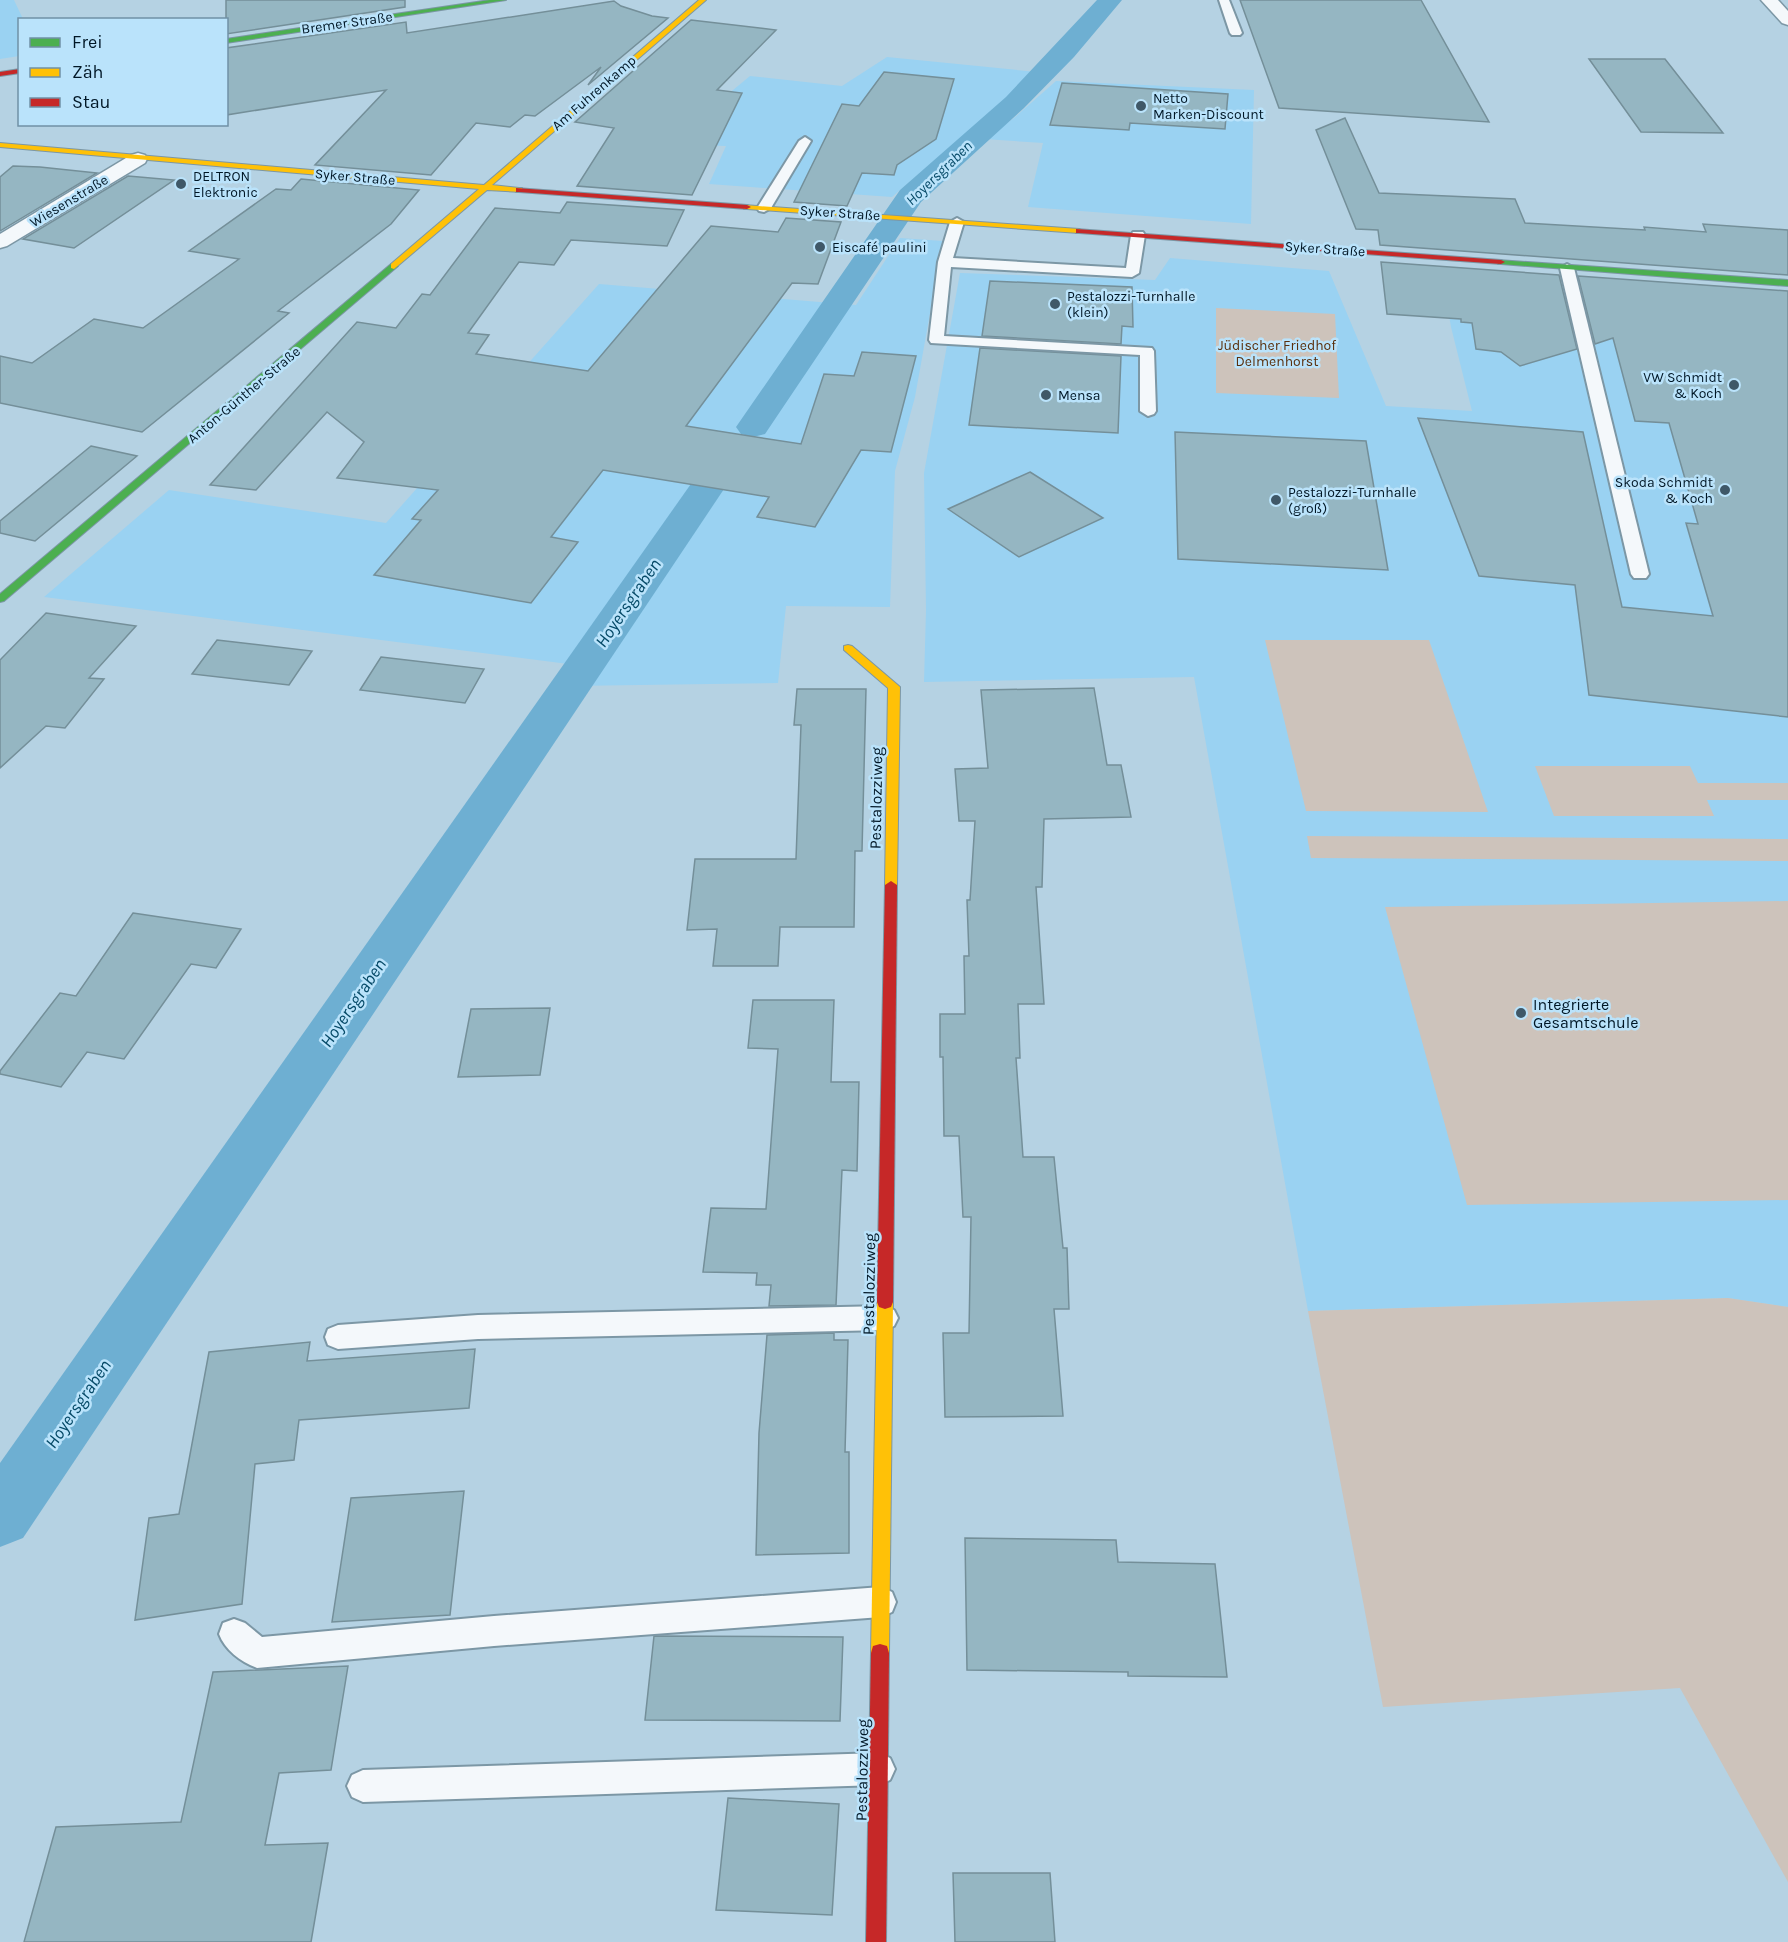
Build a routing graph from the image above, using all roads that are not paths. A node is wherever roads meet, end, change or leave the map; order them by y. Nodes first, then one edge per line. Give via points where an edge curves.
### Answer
1 (503, 0) edge
2 (1769, 0) edge
3 (696, 3) edge
4 (1226, 4) edge
5 (1243, 10) dead end
6 (1788, 20) edge
7 (1236, 33) dead end
8 (228, 40) edge
9 (18, 71) edge
10 (0, 74) edge
11 (805, 141) dead end
12 (0, 145) edge
13 (138, 159) junction
14 (486, 188) junction
15 (764, 208) junction
16 (957, 222) junction
17 (1138, 235) junction
18 (0, 242) edge
19 (945, 262) junction
20 (1567, 268) junction
21 (1788, 284) edge
22 (1148, 411) dead end
23 (1640, 574) dead end
24 (0, 599) edge
25 (848, 648) dead end
26 (885, 1318) junction
27 (338, 1337) dead end
28 (881, 1602) junction
29 (234, 1634) dead end
30 (879, 1769) junction
31 (363, 1786) dead end
32 (876, 1942) edge

1 - 8 main road, Bremer Straße
2 - 6 street
3 - 14 main road, Am Fuhrenkamp
4 - 5 lane
4 - 7 lane
9 - 10 main road
11 - 15 lane
12 - 13 main road, Syker Straße
13 - 14 main road, Syker Straße
13 - 18 street, Wiesenstraße
14 - 15 main road, Syker Straße
14 - 24 main road, Anton-Günther-Straße
15 - 16 main road, Syker Straße
16 - 17 main road, Syker Straße
16 - 19 lane
17 - 19 lane via 1132,273
17 - 20 main road, Syker Straße
19 - 22 lane via 936,340 1147,351
20 - 21 main road, Syker Straße
20 - 23 lane
25 - 26 main road, Pestalozziweg via 894,687
26 - 27 lane via 478,1327
26 - 28 main road, Pestalozziweg
28 - 29 lane via 494,1630 257,1653
28 - 30 main road, Pestalozziweg
30 - 31 lane
30 - 32 main road, Pestalozziweg

